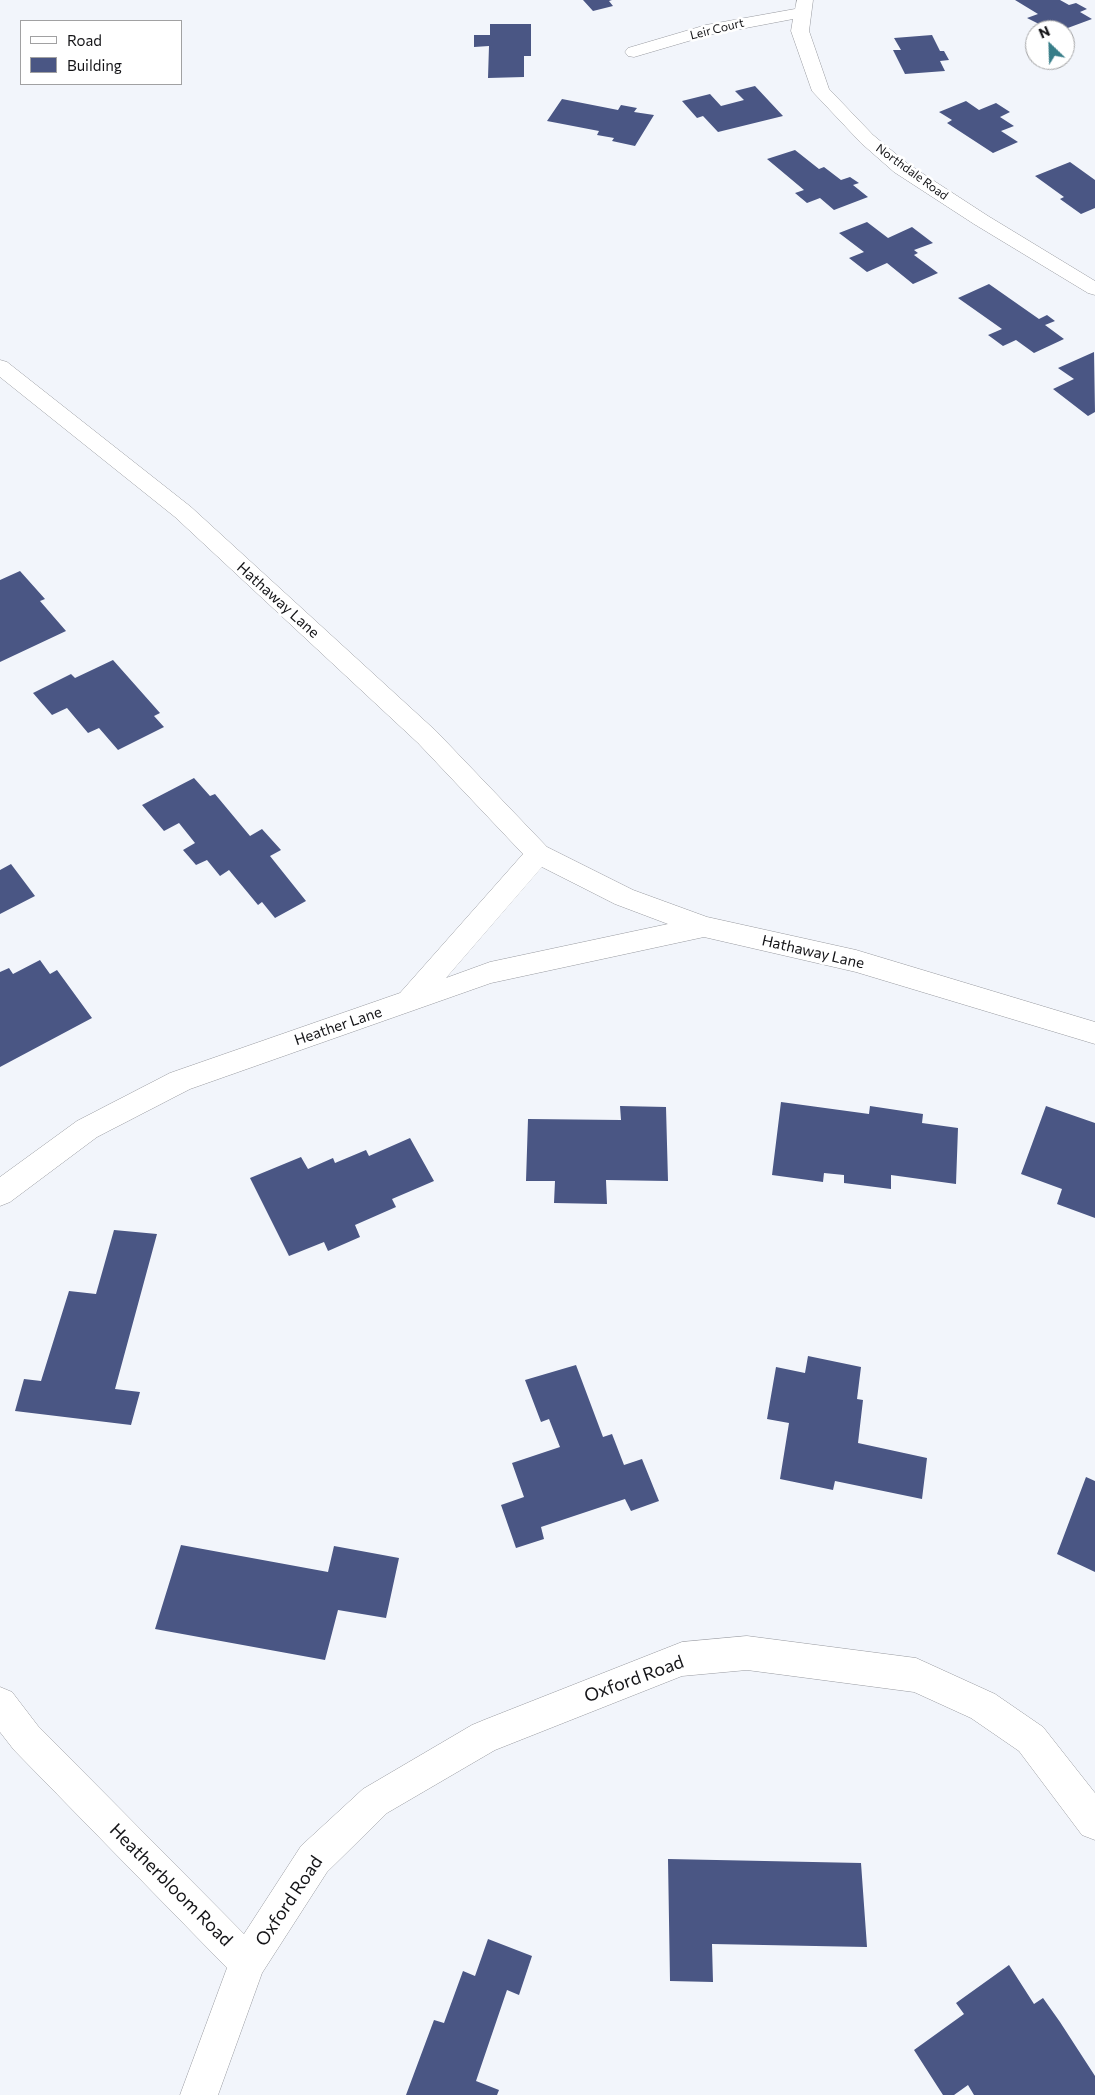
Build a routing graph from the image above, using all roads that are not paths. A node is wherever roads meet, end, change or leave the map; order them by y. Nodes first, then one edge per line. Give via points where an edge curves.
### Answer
1 (803, 6) edge
2 (634, 52) dead end
3 (1095, 289) edge
4 (0, 366) edge
5 (538, 854) junction
6 (704, 927) junction
7 (409, 1001) junction
8 (1095, 1033) edge
9 (0, 1193) edge
10 (0, 1704) edge
11 (1095, 1822) edge
12 (247, 1963) junction
13 (199, 2095) edge

1 - 2 street, Leir Court
1 - 3 street, Northdale Road via 800,31 822,91 867,140 901,168
4 - 5 street, Hathaway Lane via 183,512 427,736
5 - 6 street, Hathaway Lane via 624,897
5 - 7 street
6 - 7 street, Heather Lane via 490,973
6 - 8 street, Hathaway Lane via 856,961
7 - 9 street, Heather Lane via 180,1080 86,1129
10 - 12 street, Heatherbloom Road via 26,1738
11 - 12 street, Oxford Road via 1031,1739 983,1706 916,1675 747,1653 682,1659 484,1737 375,1801 314,1859
12 - 13 street

